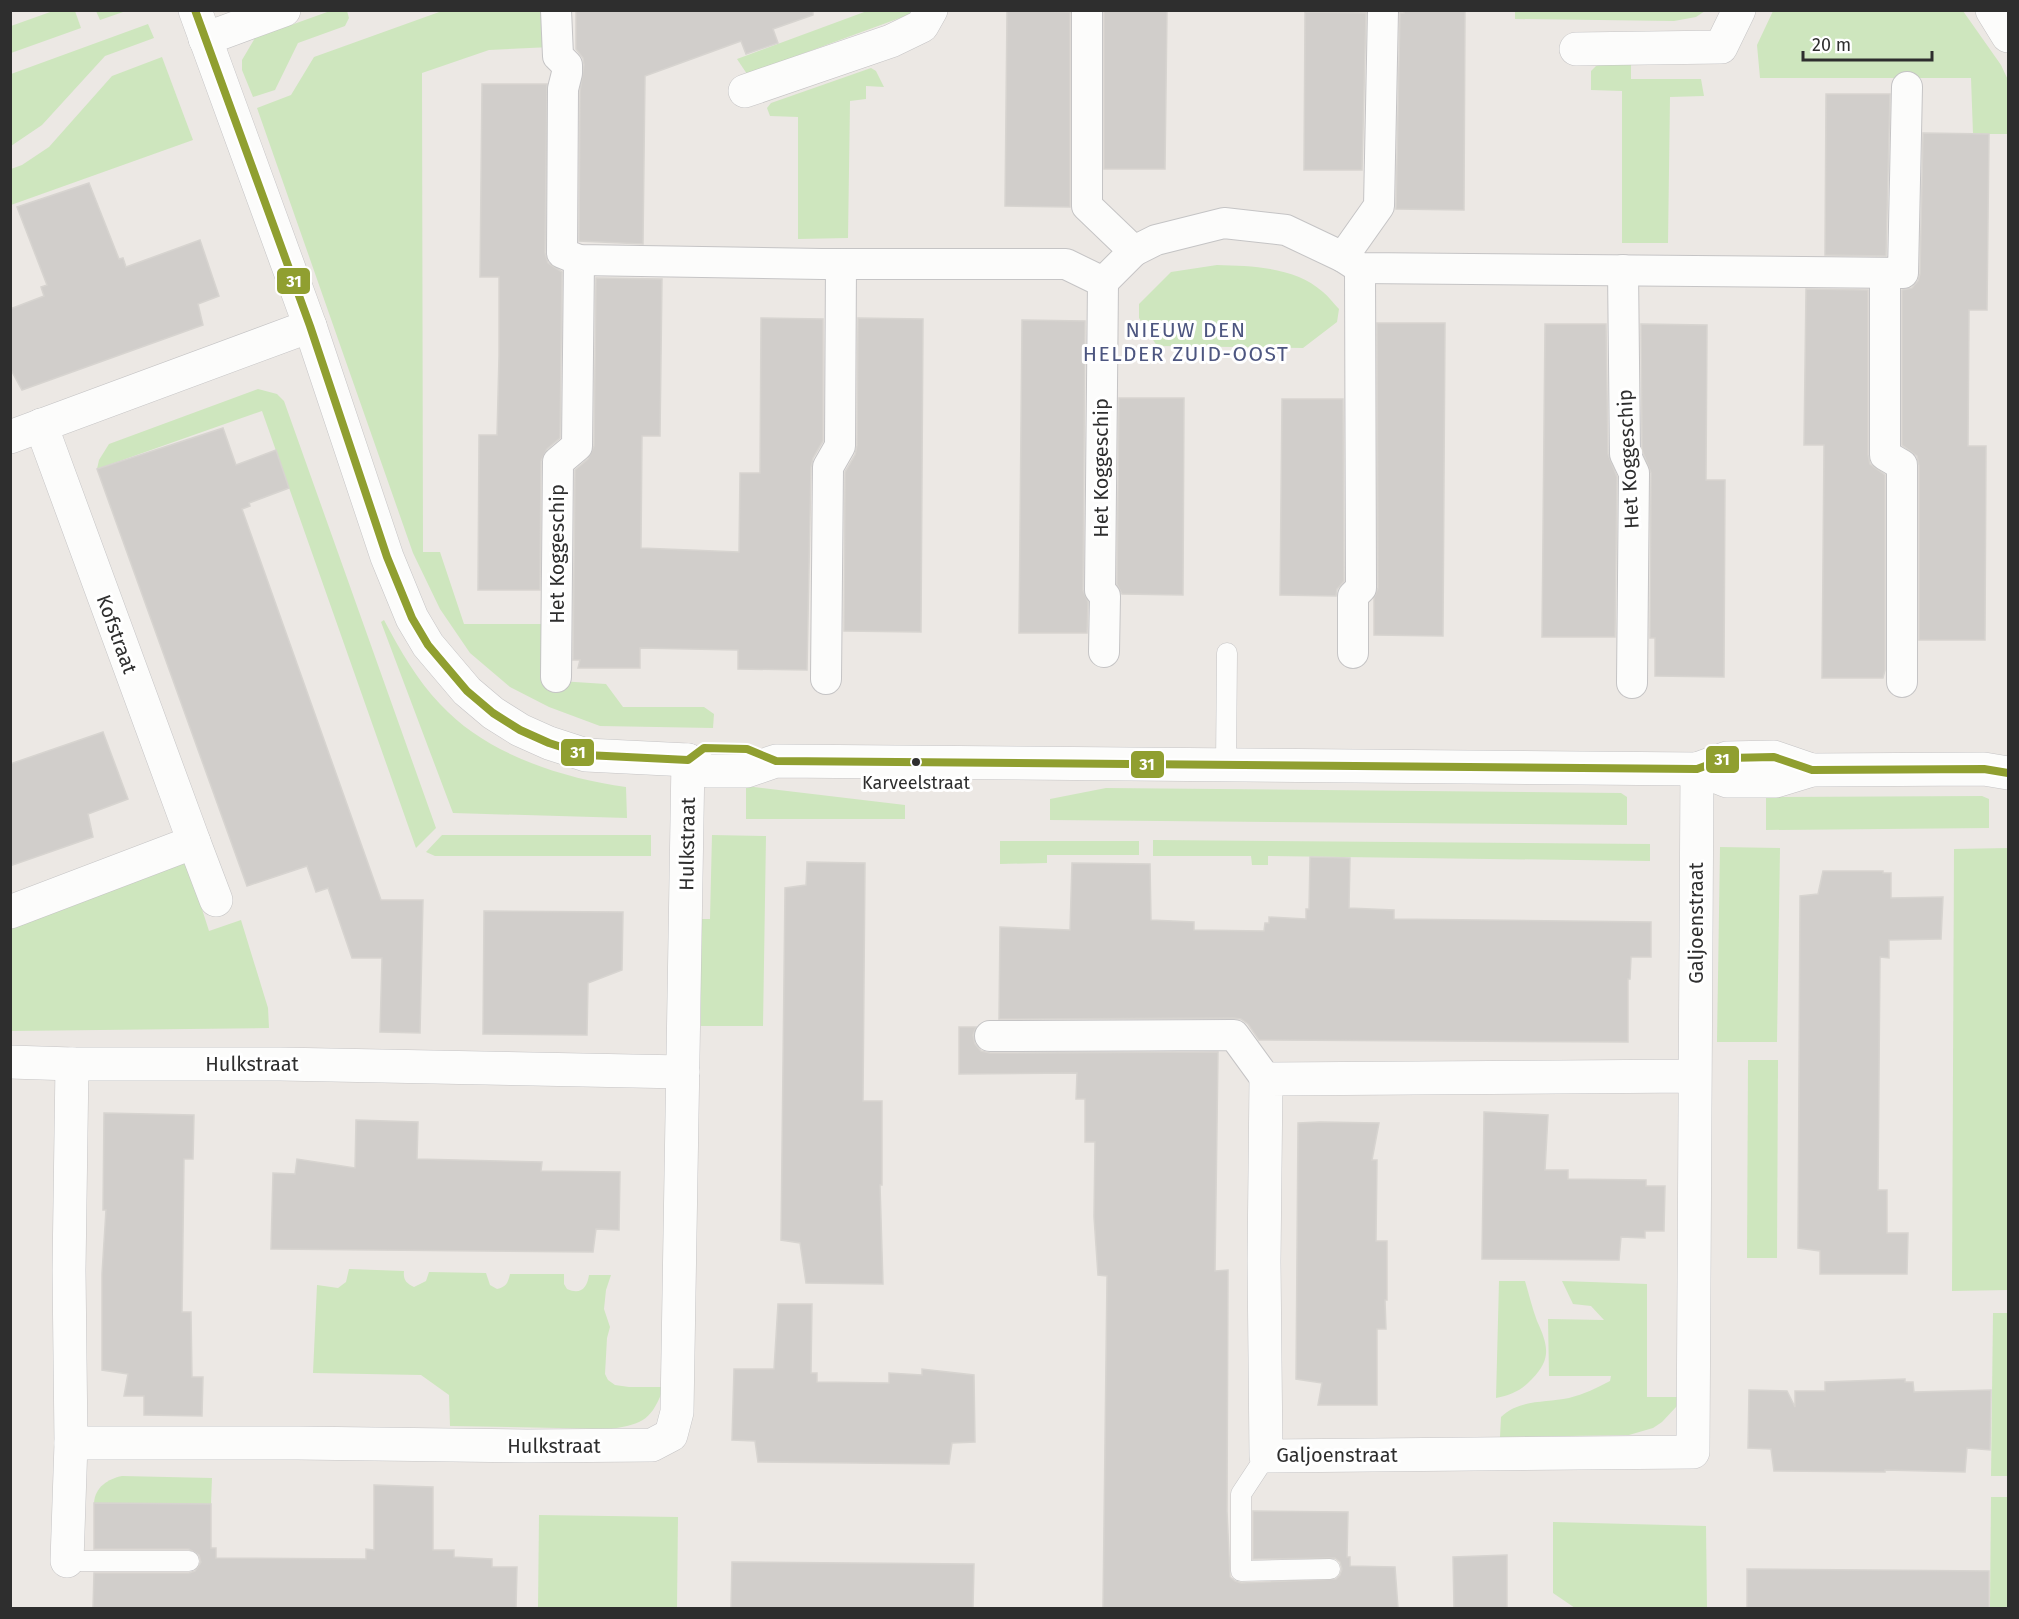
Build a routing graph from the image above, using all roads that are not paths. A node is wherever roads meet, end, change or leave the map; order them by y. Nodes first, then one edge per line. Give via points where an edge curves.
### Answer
1 (284, 10) edge
2 (556, 10) edge
3 (930, 10) edge
4 (1087, 10) edge
5 (1383, 10) edge
6 (1739, 10) edge
7 (1992, 10) edge
8 (200, 25) edge
9 (2008, 36) edge
10 (1576, 49) dead end
11 (1907, 87) dead end
12 (745, 92) dead end
13 (1134, 251) junction
14 (579, 260) junction
15 (1352, 262) junction
16 (841, 264) junction
17 (1623, 270) junction
18 (1885, 274) junction
19 (1103, 282) junction
20 (310, 326) junction
21 (41, 425) junction
22 (10, 437) edge
23 (1104, 652) dead end
24 (1227, 653) dead end
25 (1353, 653) dead end
26 (556, 676) dead end
27 (826, 680) dead end
28 (1902, 682) dead end
29 (1632, 683) dead end
30 (688, 760) junction
31 (1226, 765) junction
32 (1697, 770) junction
33 (2008, 773) edge
34 (194, 842) junction
35 (216, 900) dead end
36 (10, 912) edge
37 (990, 1036) dead end
38 (10, 1062) edge
39 (72, 1064) junction
40 (683, 1072) junction
41 (1695, 1076) junction
42 (1266, 1079) junction
43 (71, 1443) junction
44 (1266, 1456) junction
45 (67, 1561) joint
46 (189, 1561) dead end
47 (1330, 1569) dead end

1 - 8 street
2 - 14 street via 558,56 567,65 562,88 562,253
3 - 12 street via 922,26 891,41
4 - 13 street via 1087,206
5 - 15 street via 1379,206
6 - 10 street via 1720,47
7 - 9 street
8 - 20 street
11 - 18 street via 1903,273
13 - 15 street via 1156,240 1224,223 1286,230
13 - 19 street
14 - 16 street
14 - 26 street, Het Koggeschip via 577,446 558,462
15 - 17 street
15 - 25 street via 1360,588 1353,596
16 - 19 street via 1066,264
16 - 27 street via 840,446 828,466
17 - 18 street
17 - 29 street, Het Koggeschip via 1625,454 1634,473
18 - 28 street via 1885,455 1902,465
19 - 23 street, Het Koggeschip
20 - 21 street
20 - 30 street via 387,557 412,618 428,645 466,691 520,730 586,755
21 - 22 street
21 - 34 street, Kofstraat
24 - 31 lane
30 - 31 street via 707,771 747,771 776,761
30 - 40 street, Hulkstraat
31 - 32 street
32 - 33 street via 1727,781 1776,781 1812,770 1984,769
32 - 41 street, Galjoenstraat
34 - 35 street, Kofstraat
34 - 36 street
37 - 42 street via 1234,1035
38 - 39 street, Hulkstraat
39 - 40 street, Hulkstraat
39 - 43 street
40 - 43 street, Hulkstraat via 677,1412 670,1435 652,1444 561,1446
41 - 42 street
41 - 44 street, Galjoenstraat via 1693,1452
42 - 44 street, Galjoenstraat
43 - 45 street
44 - 47 lane via 1241,1494 1241,1570
45 - 46 lane

